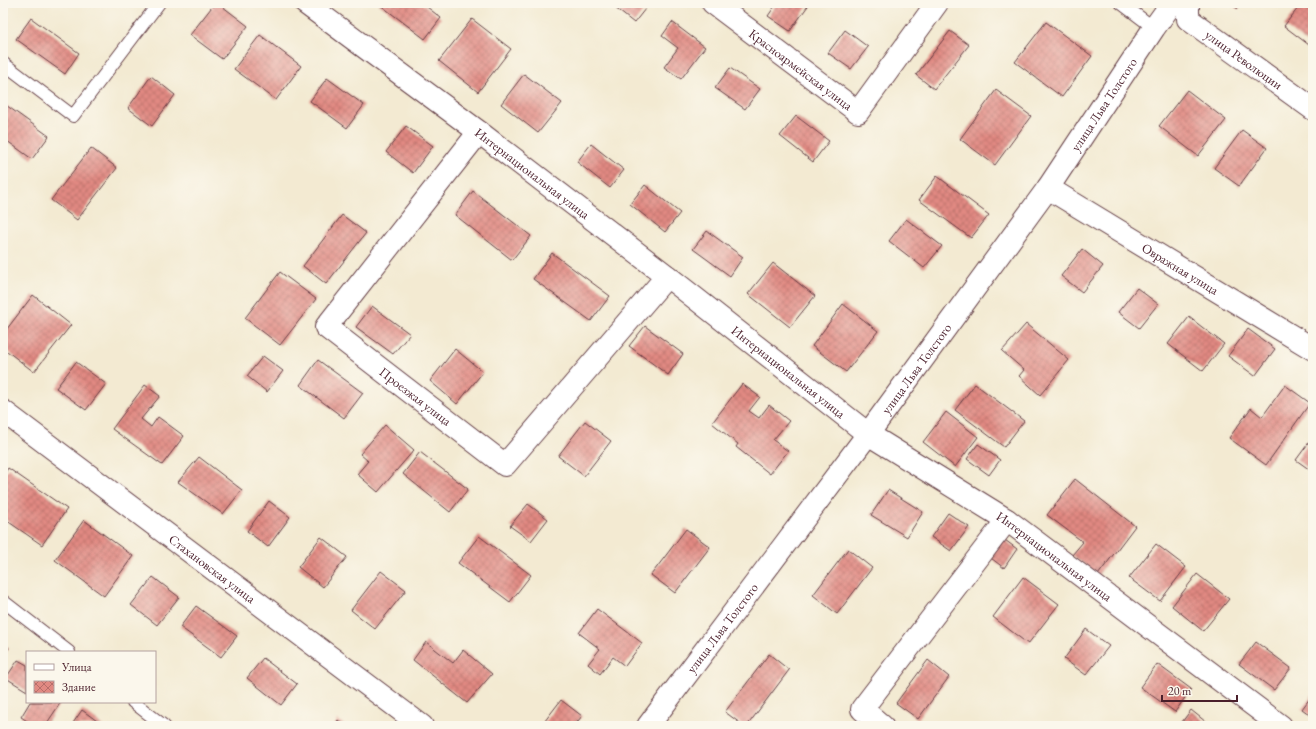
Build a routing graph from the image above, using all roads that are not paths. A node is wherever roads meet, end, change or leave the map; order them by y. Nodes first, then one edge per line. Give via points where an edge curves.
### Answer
1 (159, 3) edge
2 (305, 3) edge
3 (713, 3) edge
4 (937, 3) edge
5 (1122, 3) edge
6 (1172, 3) edge
7 (1188, 3) edge
8 (1154, 28) junction
9 (3, 63) edge
10 (1313, 109) edge
11 (479, 132) junction
12 (1048, 188) junction
13 (667, 276) junction
14 (1313, 349) edge
15 (3, 411) edge
16 (868, 434) junction
17 (1007, 520) junction
18 (3, 601) edge
19 (68, 651) edge
20 (134, 703) edge
21 (164, 726) edge
22 (422, 726) edge
23 (648, 726) edge
24 (882, 726) edge
25 (1281, 726) edge

1 - 9 lane via 72,116
2 - 11 street, Интернациональная улица
3 - 4 street, Красноармейская улица via 858,112
5 - 8 lane
6 - 8 street, улица Льва Толстого
7 - 10 street, улица Революции via 1188,19
8 - 12 street, улица Льва Толстого
11 - 13 street, Интернациональная улица
11 - 13 street, Проезжая улица via 326,327 499,460 506,465
12 - 14 street, Овражная улица
12 - 16 street, улица Льва Толстого
13 - 16 street, Интернациональная улица
15 - 22 street, Стахановская улица
16 - 17 street, Интернациональная улица
16 - 23 street, улица Льва Толстого
17 - 24 street via 862,710
17 - 25 street, Интернациональная улица
18 - 19 lane
20 - 21 lane

